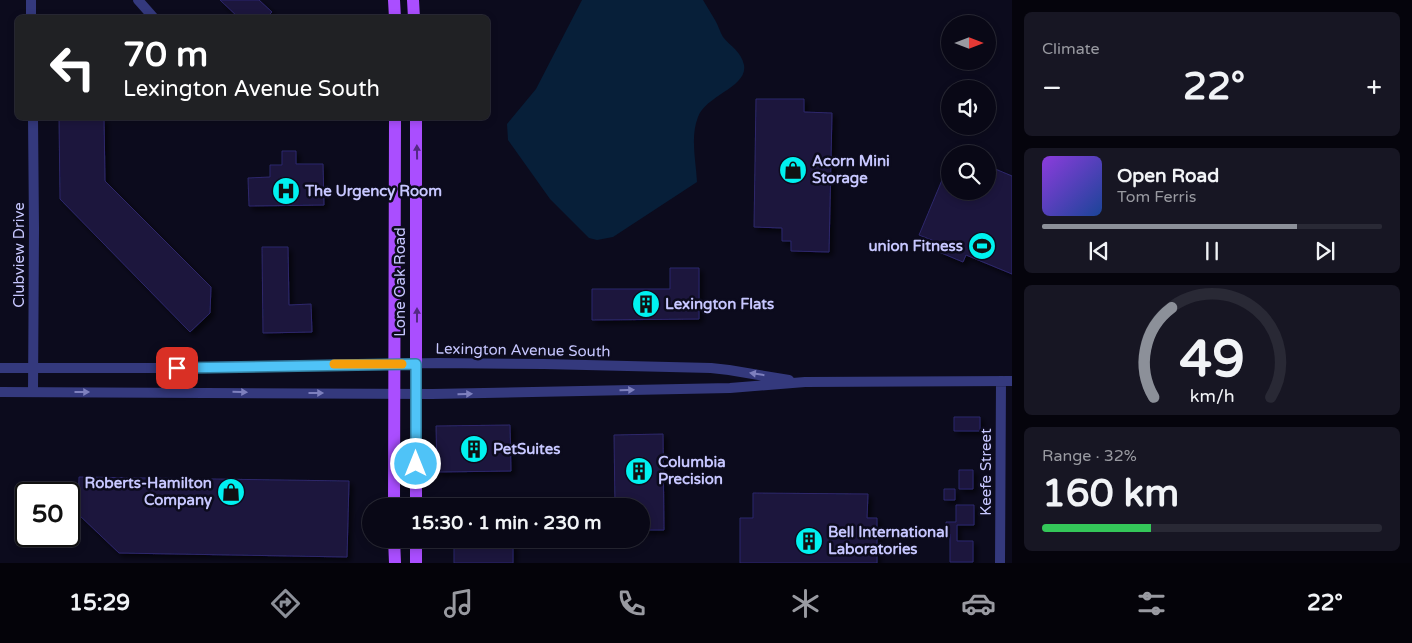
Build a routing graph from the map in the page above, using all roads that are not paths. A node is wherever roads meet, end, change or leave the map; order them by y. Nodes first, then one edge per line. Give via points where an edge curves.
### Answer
1 (31, 0) edge
2 (138, 0) edge
3 (394, 0) edge
4 (413, 0) edge
5 (31, 15) edge
6 (151, 15) edge
7 (395, 15) edge
8 (414, 15) edge
9 (32, 120) edge
10 (395, 120) edge
11 (416, 120) edge
12 (395, 364) junction
13 (416, 364) junction
14 (0, 368) edge
15 (33, 368) junction
16 (1007, 381) edge
17 (805, 382) junction
18 (0, 392) edge
19 (33, 392) junction
20 (395, 394) junction
21 (416, 394) junction
22 (394, 498) edge
23 (416, 498) edge
24 (394, 548) edge
25 (416, 548) edge
26 (394, 563) edge
27 (416, 563) edge
28 (1000, 563) edge

1 - 5 street
2 - 6 street
3 - 7 main road
4 - 8 main road
9 - 15 street, Clubview Drive
10 - 12 main road, Lone Oak Road
13 -> 11 main road, Lone Oak Road
12 - 13 street, Lexington Avenue South
12 - 15 street, Lexington Avenue South
12 - 20 main road, Lone Oak Road
17 -> 13 street, Lexington Avenue South via 711,368
13 - 21 main road, Lone Oak Road
14 - 15 street, Lexington Avenue South
15 - 19 street, Clubview Drive
16 - 17 street, Lexington Avenue South
16 - 28 street, Keefe Street
21 -> 17 street, Lexington Avenue South via 730,388
18 - 19 street, Lexington Avenue South
19 -> 20 street, Lexington Avenue South
20 - 21 street, Lexington Avenue South
20 - 22 main road, Lone Oak Road
21 - 23 main road, Lone Oak Road
24 - 26 main road
25 - 27 main road

